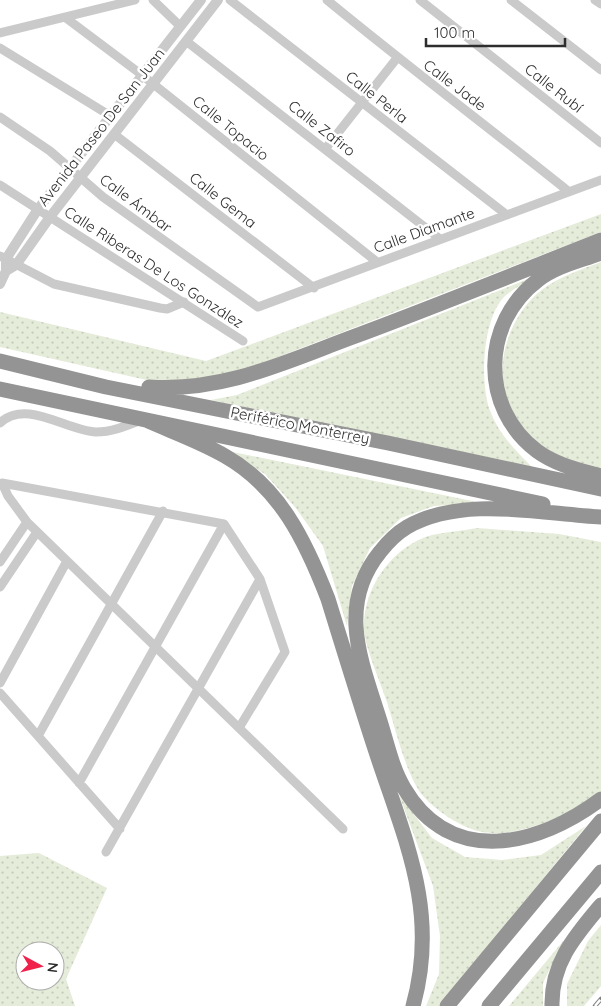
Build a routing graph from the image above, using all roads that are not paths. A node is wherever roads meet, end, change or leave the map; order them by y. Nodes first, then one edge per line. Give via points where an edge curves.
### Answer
1 (135, 0) edge
2 (153, 0) edge
3 (200, 0) edge
4 (218, 0) edge
5 (230, 0) edge
6 (327, 0) edge
7 (420, 0) edge
8 (511, 0) edge
9 (595, 0) edge
10 (601, 4) edge
11 (66, 18) junction
12 (180, 26) junction
13 (0, 34) edge
14 (186, 41) junction
15 (0, 48) edge
16 (397, 58) junction
17 (601, 70) edge
18 (142, 75) junction
19 (153, 84) junction
20 (362, 103) junction
21 (109, 115) junction
22 (0, 117) edge
23 (114, 134) junction
24 (601, 142) edge
25 (326, 148) junction
26 (70, 168) junction
27 (82, 178) junction
28 (601, 180) edge
29 (0, 185) edge
30 (568, 191) junction
31 (38, 209) junction
32 (506, 215) junction
33 (50, 217) junction
34 (440, 238) junction
35 (601, 240) edge
36 (601, 253) edge
37 (3, 257) edge
38 (377, 262) junction
39 (16, 265) junction
40 (3, 278) edge
41 (314, 288) junction
42 (184, 302) junction
43 (258, 307) joint
44 (243, 341) dead end
45 (0, 361) edge
46 (106, 387) junction
47 (0, 389) edge
48 (145, 420) junction
49 (0, 423) edge
50 (601, 476) edge
51 (601, 489) edge
52 (163, 511) junction
53 (601, 517) edge
54 (27, 522) junction
55 (224, 524) junction
56 (37, 532) junction
57 (67, 561) junction
58 (0, 562) edge
59 (260, 579) junction
60 (0, 588) edge
61 (110, 603) junction
62 (155, 646) junction
63 (0, 683) edge
64 (198, 688) junction
65 (0, 693) edge
66 (239, 728) junction
67 (38, 736) junction
68 (80, 783) junction
69 (601, 799) edge
70 (601, 821) edge
71 (120, 828) junction
72 (343, 829) dead end
73 (106, 852) dead end
74 (601, 872) edge
75 (601, 905) edge
76 (414, 1006) edge
77 (447, 1006) edge
78 (489, 1006) edge
79 (552, 1006) edge

1 - 11 street
2 - 12 street
3 - 12 street, Avenida Paseo De San Juan
4 - 14 street, Avenida Paseo De San Juan
5 - 20 street, Calle Perla
6 - 16 street, Calle Jade
7 - 24 street, Calle Rubí
8 - 17 street
9 - 10 street
11 - 13 street
11 - 18 street, Calle Topacio
12 - 18 street, Avenida Paseo De San Juan
14 - 19 street, Avenida Paseo De San Juan
14 - 25 street, Calle Zafiro
15 - 21 street
16 - 20 street
16 - 30 street, Calle Jade
18 - 19 street, Calle Topacio
18 - 21 street, Avenida Paseo De San Juan
19 - 23 street, Avenida Paseo De San Juan
19 - 38 street, Calle Topacio
20 - 25 street
20 - 32 street, Calle Perla
21 - 26 street, Avenida Paseo De San Juan
22 - 26 street, Calle Ámbar
23 - 27 street, Avenida Paseo De San Juan
23 - 41 street, Calle Gema
25 - 34 street, Calle Zafiro
26 - 27 street, Calle Ámbar
26 - 31 street, Avenida Paseo De San Juan
27 - 33 street, Avenida Paseo De San Juan
27 - 43 street, Calle Ámbar via 103,197
28 - 30 street, Calle Diamante
29 - 31 street, Calle Riberas De Los González
30 - 32 street, Calle Diamante
31 - 33 street, Calle Riberas De Los González
31 - 37 street, Avenida Paseo De San Juan
32 - 34 street, Calle Diamante
33 - 39 street, Avenida Paseo De San Juan
33 - 42 street, Calle Riberas De Los González
34 - 38 street, Calle Diamante
35 - 46 highway via 237,380 176,389
36 - 50 highway via 549,273 521,296 501,327 493,374 502,407 529,444 559,463
37 - 39 street
37 - 40 street, Avenida Paseo De San Juan
38 - 41 street, Calle Diamante
39 - 40 street, Avenida Paseo De San Juan
39 - 42 street via 64,287 160,308
41 - 43 street, Calle Diamante
42 - 44 street, Calle Riberas De Los González
45 - 46 highway, Periférico Monterrey
46 - 51 highway, Periférico Monterrey
47 - 48 highway, Periférico Monterrey
48 - 49 street via 100,432 33,414 13,416
48 - 53 highway, Periférico Monterrey via 355,462
48 - 76 highway via 224,455 251,474 282,506 313,561 418,883 424,938
52 - 54 street via 2,483
52 - 55 street
52 - 61 street
53 - 69 highway via 477,509 455,512 407,527 388,542 362,583 356,606 355,631 359,655 398,777 410,797 434,821 474,839 516,841 560,825
54 - 56 street
54 - 58 street
55 - 59 street
55 - 62 street
56 - 57 street
56 - 60 street
57 - 61 street
57 - 63 street
59 - 64 street
59 - 66 street via 285,652
61 - 62 street
61 - 67 street
62 - 64 street
62 - 68 street
64 - 66 street
64 - 71 street
65 - 67 street
66 - 72 street
67 - 68 street
68 - 71 street
70 - 77 highway
71 - 73 street
74 - 78 highway
75 - 79 highway via 562,956 554,981

